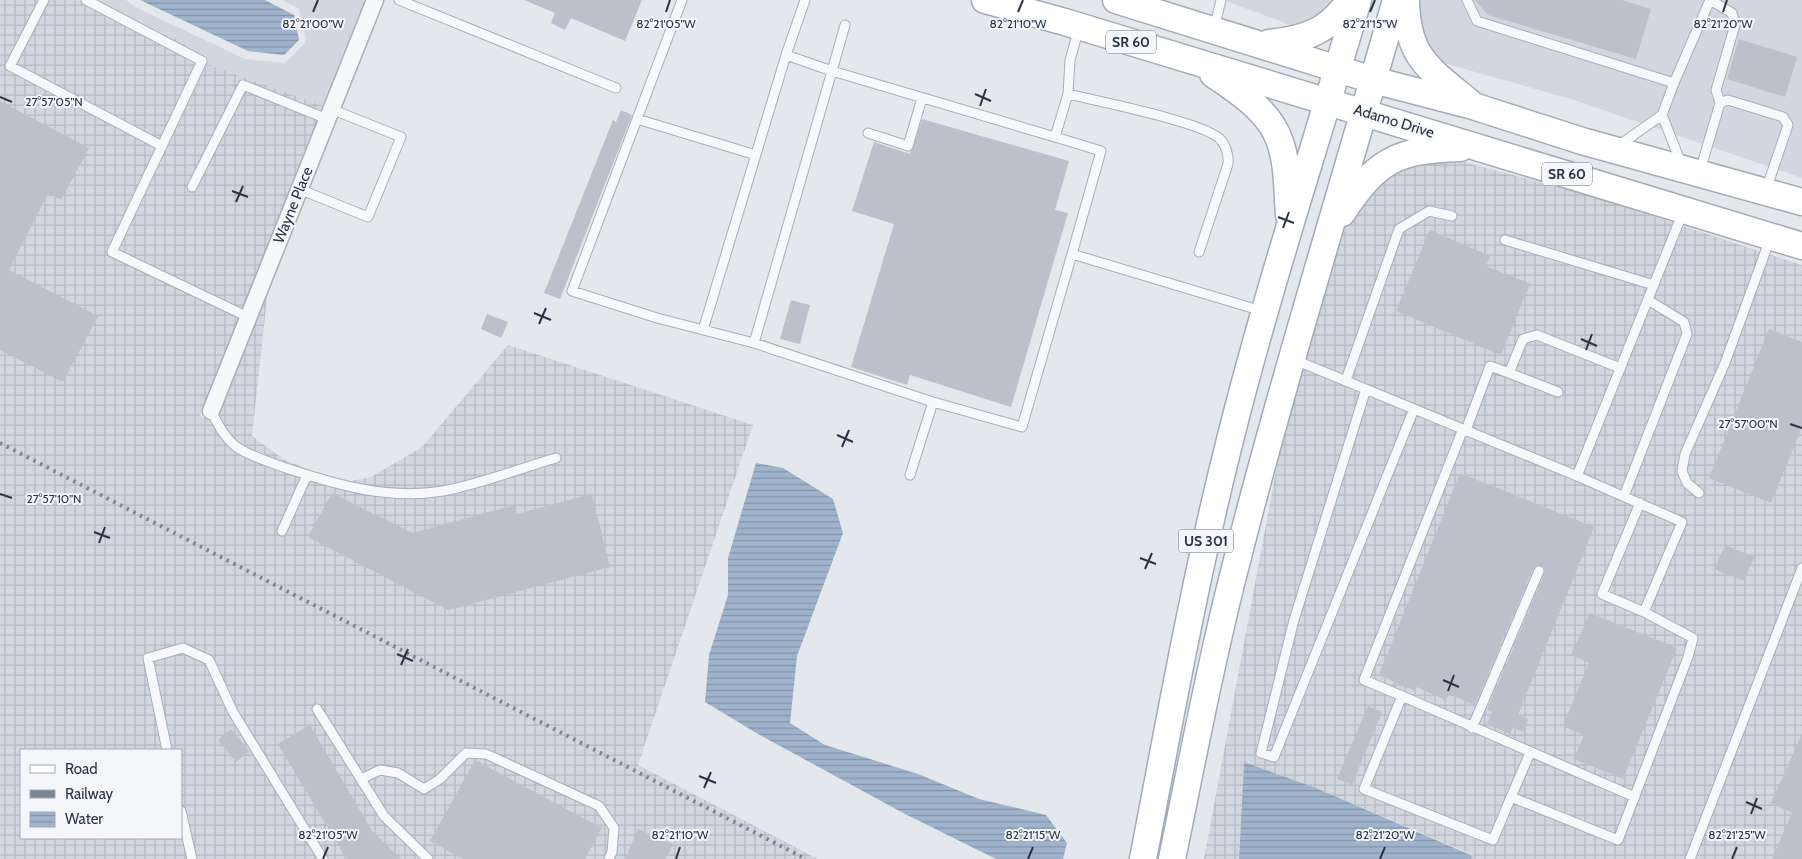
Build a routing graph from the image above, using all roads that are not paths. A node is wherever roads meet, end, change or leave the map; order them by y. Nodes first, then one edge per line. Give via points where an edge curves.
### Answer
1 (44, 0) edge
2 (86, 0) edge
3 (375, 0) edge
4 (399, 0) edge
5 (682, 0) edge
6 (805, 0) edge
7 (985, 0) edge
8 (1116, 0) edge
9 (1221, 0) edge
10 (1350, 0) edge
11 (1358, 0) edge
12 (1396, 0) edge
13 (1406, 0) edge
14 (1467, 0) edge
15 (1710, 0) edge
16 (845, 25) dead end
17 (1080, 27) junction
18 (1213, 30) junction
19 (1261, 44) junction
20 (786, 55) junction
21 (1196, 62) junction
22 (1338, 68) junction
23 (832, 71) junction
24 (1373, 80) junction
25 (1674, 82) junction
26 (616, 88) dead end
27 (1068, 94) junction
28 (922, 98) junction
29 (1328, 102) junction
30 (1720, 103) junction
31 (1473, 106) junction
32 (1364, 112) junction
33 (329, 114) junction
34 (1662, 115) junction
35 (637, 119) junction
36 (868, 133) dead end
37 (1055, 137) junction
38 (162, 146) junction
39 (1482, 148) junction
40 (1612, 149) junction
41 (756, 155) junction
42 (1691, 170) junction
43 (192, 187) dead end
44 (299, 189) junction
45 (1766, 190) junction
46 (1802, 202) edge
47 (1684, 209) junction
48 (1452, 216) dead end
49 (1290, 228) junction
50 (1326, 236) junction
51 (1771, 236) junction
52 (1505, 240) dead end
53 (1802, 246) edge
54 (1200, 252) dead end
55 (1072, 254) junction
56 (1654, 285) junction
57 (1648, 300) junction
58 (1265, 311) junction
59 (248, 316) junction
60 (703, 330) junction
61 (754, 343) junction
62 (1292, 358) junction
63 (1620, 368) junction
64 (1509, 373) junction
65 (1346, 380) junction
66 (1366, 389) junction
67 (1558, 392) dead end
68 (934, 402) junction
69 (1414, 409) junction
70 (211, 410) joint
71 (1465, 430) junction
72 (556, 458) dead end
73 (307, 475) junction
74 (910, 475) dead end
75 (1577, 476) junction
76 (1698, 492) dead end
77 (1624, 496) junction
78 (1640, 503) junction
79 (282, 532) dead end
80 (1802, 568) edge
81 (1539, 570) dead end
82 (1644, 612) junction
83 (1402, 696) junction
84 (317, 709) dead end
85 (1472, 728) junction
86 (167, 749) edge
87 (1530, 753) junction
88 (361, 779) junction
89 (1510, 797) junction
90 (1635, 798) junction
91 (182, 815) edge
92 (192, 859) edge
93 (323, 859) edge
94 (428, 859) edge
95 (608, 859) edge
96 (1143, 859) edge
97 (1172, 859) edge
98 (1690, 859) edge

1 - 38 lane via 10,66
2 - 38 lane via 202,61
3 - 33 street, Wayne Place
4 - 26 lane
5 - 35 lane
6 - 20 lane
7 - 17 main road, Adamo Drive / SR 60
8 - 18 main road, SR 60
9 - 18 lane
10 - 19 main road via 1318,32
11 - 22 main road, US 301
12 - 24 main road, US 301
13 - 31 main road via 1410,36 1418,55
14 - 25 lane via 1477,20
15 - 25 lane
15 - 30 lane via 1732,13 1734,25 1716,90
16 - 23 lane
17 - 21 main road, Adamo Drive / SR 60
17 - 27 lane via 1070,60
18 - 19 main road, SR 60
19 - 22 main road, SR 60
20 - 23 lane
20 - 41 lane
21 - 29 main road, Adamo Drive / SR 60
21 - 49 main road via 1250,101 1272,124 1284,160
22 - 24 main road
22 - 29 main road, US 301
23 - 28 lane
23 - 61 lane
24 - 31 main road, SR 60
24 - 32 main road, US 301
25 - 34 lane
27 - 37 lane
27 - 54 lane via 1174,121 1220,138 1228,164
28 - 36 lane via 908,146
28 - 37 lane
29 - 32 main road, Adamo Drive / SR 60
29 - 49 main road, US 301
30 - 42 lane
30 - 45 lane via 1728,100 1783,117 1788,125
31 - 40 main road, SR 60
32 - 39 main road, Adamo Drive / SR 60
32 - 50 main road, US 301
33 - 43 lane via 243,85
33 - 44 street, Wayne Place
33 - 44 lane via 401,137 368,217
34 - 40 lane
34 - 42 lane
35 - 41 lane
35 - 60 lane via 572,291
37 - 55 lane via 1100,151
38 - 59 lane via 112,252
39 - 47 main road, Adamo Drive / SR 60
39 - 50 main road via 1428,149 1396,157 1362,183
40 - 42 main road, SR 60
41 - 60 lane
42 - 45 main road, SR 60
44 - 59 street, Wayne Place
45 - 46 main road, SR 60
47 - 51 main road, Adamo Drive / SR 60
47 - 56 lane
48 - 65 lane via 1429,211 1399,229
49 - 58 main road, US 301
50 - 62 main road, US 301
51 - 53 main road, Adamo Drive / SR 60
51 - 76 lane via 1725,363 1685,454 1682,470 1687,483
52 - 56 lane
55 - 58 lane
55 - 68 lane via 1022,427
56 - 57 lane
57 - 63 lane
57 - 77 lane via 1684,322 1687,334
58 - 96 main road, US 301 via 1205,546
59 - 70 street, Wayne Place
60 - 61 lane
61 - 68 lane
62 - 65 lane
62 - 97 main road, US 301 via 1230,587
63 - 64 lane via 1537,335 1523,339
63 - 75 lane
64 - 67 lane
64 - 71 lane via 1490,366
65 - 66 lane
66 - 69 lane
66 - 69 lane via 1294,620 1261,753 1274,757
68 - 74 lane
69 - 71 lane
70 - 73 lane via 222,433 236,446
71 - 75 lane
71 - 83 lane via 1364,680
72 - 73 lane via 444,491 402,495 364,490
73 - 79 lane
75 - 77 lane
77 - 78 lane
78 - 82 lane via 1682,522
78 - 82 lane via 1602,594
80 - 98 lane
81 - 85 lane
82 - 90 lane via 1693,638
83 - 85 lane
83 - 89 lane via 1364,789 1493,840
84 - 88 lane
85 - 87 lane
86 - 93 lane via 148,658 183,648 209,660 234,712
87 - 89 lane
87 - 90 lane
88 - 94 lane via 384,816
88 - 95 lane via 380,770 398,773 424,789 440,779 466,753 486,754 599,806 614,828
89 - 90 lane via 1618,840
91 - 92 lane

